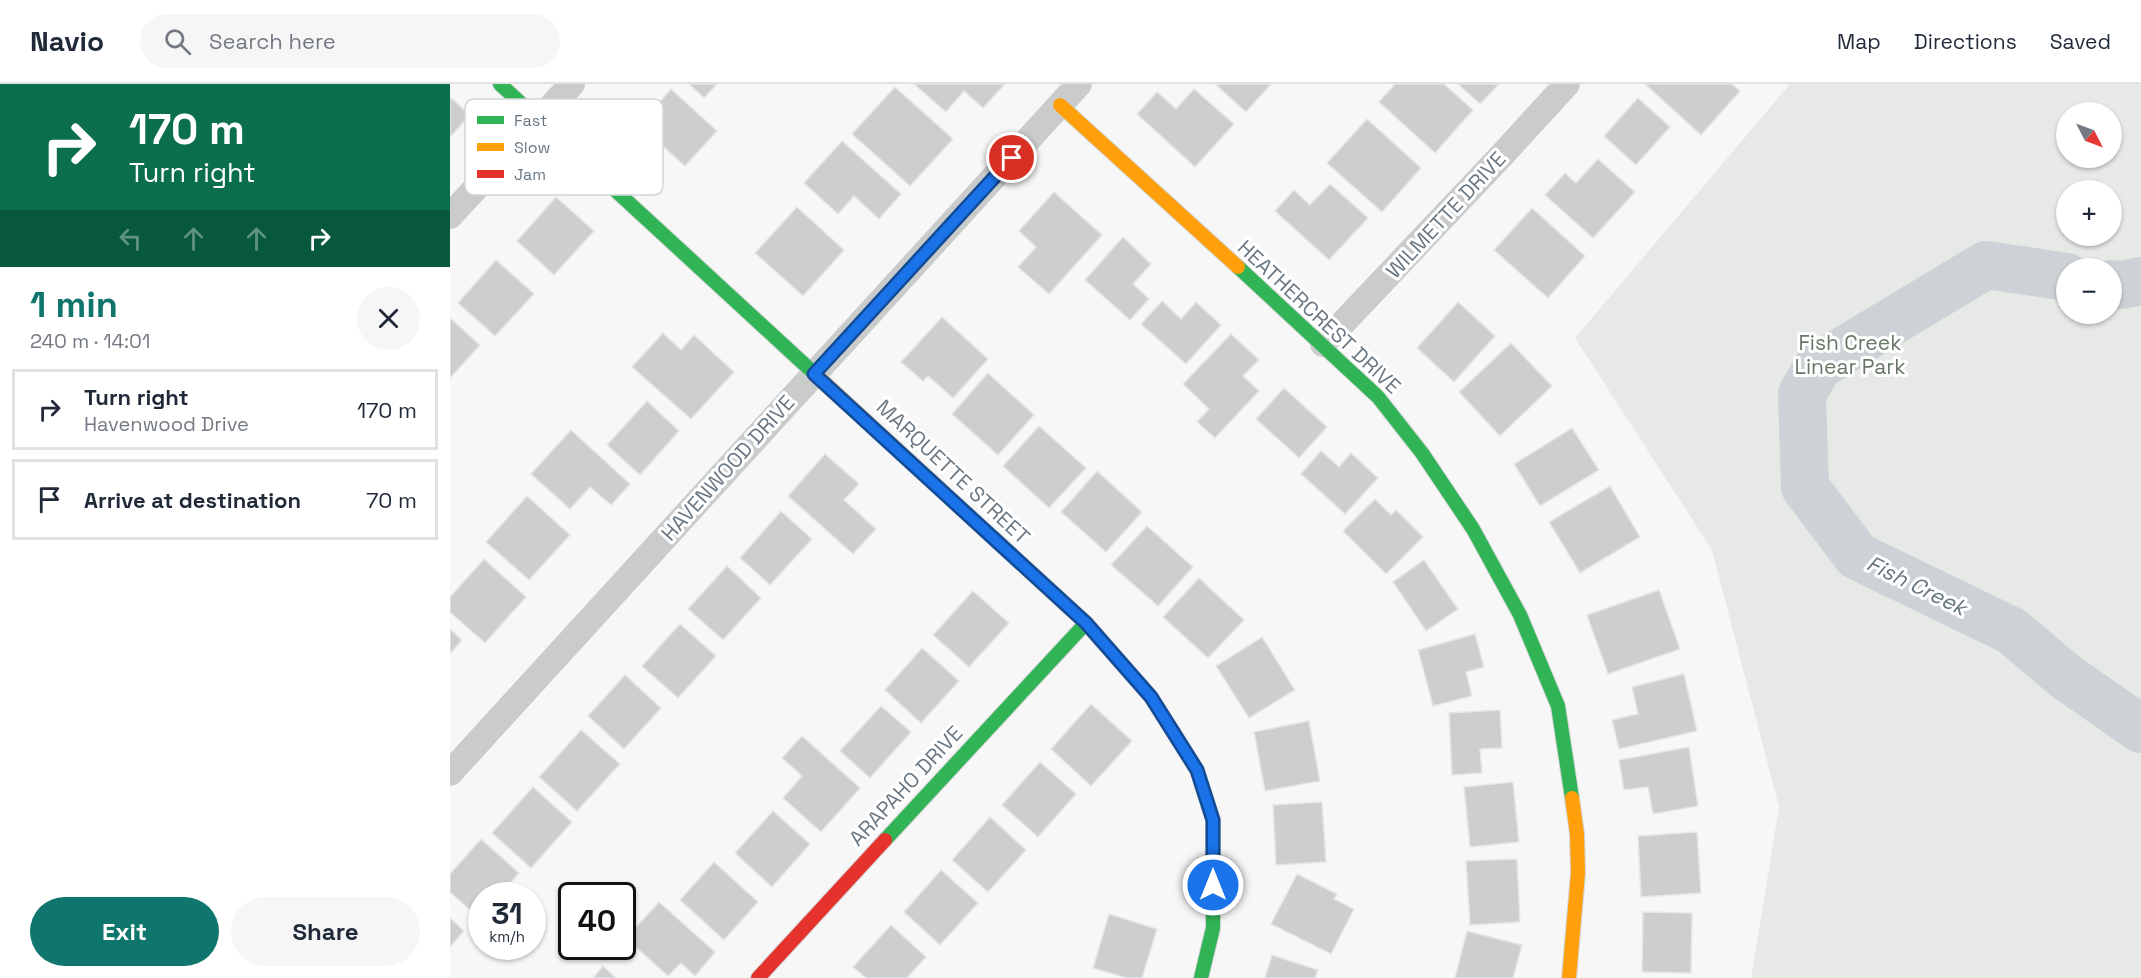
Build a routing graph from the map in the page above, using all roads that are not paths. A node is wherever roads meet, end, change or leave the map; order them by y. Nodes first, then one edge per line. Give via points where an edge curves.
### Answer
1 (500, 84) edge
2 (572, 84) edge
3 (1079, 84) edge
4 (1567, 84) edge
5 (516, 99) edge
6 (558, 99) edge
7 (1060, 105) junction
8 (469, 195) edge
9 (620, 195) edge
10 (450, 216) edge
11 (1323, 344) junction
12 (814, 374) junction
13 (1086, 623) junction
14 (450, 773) edge
15 (758, 978) edge
16 (1201, 978) edge
17 (1569, 978) edge

1 - 5 street, MARQUETTE STREET
2 - 6 street
3 - 7 street, HAVENWOOD DRIVE
4 - 11 street, WILMETTE DRIVE
7 - 11 street, HEATHERCREST DRIVE
7 - 12 street, HAVENWOOD DRIVE
8 - 10 street
9 - 12 street, MARQUETTE STREET
11 - 17 street, HEATHERCREST DRIVE via 1378,397 1422,453 1473,529 1520,615 1558,706 1577,834 1578,873
12 - 13 street, MARQUETTE STREET
12 - 14 street, HAVENWOOD DRIVE
13 - 15 street, ARAPAHO DRIVE
13 - 16 street, MARQUETTE STREET via 1151,697 1197,770 1213,820 1213,928

